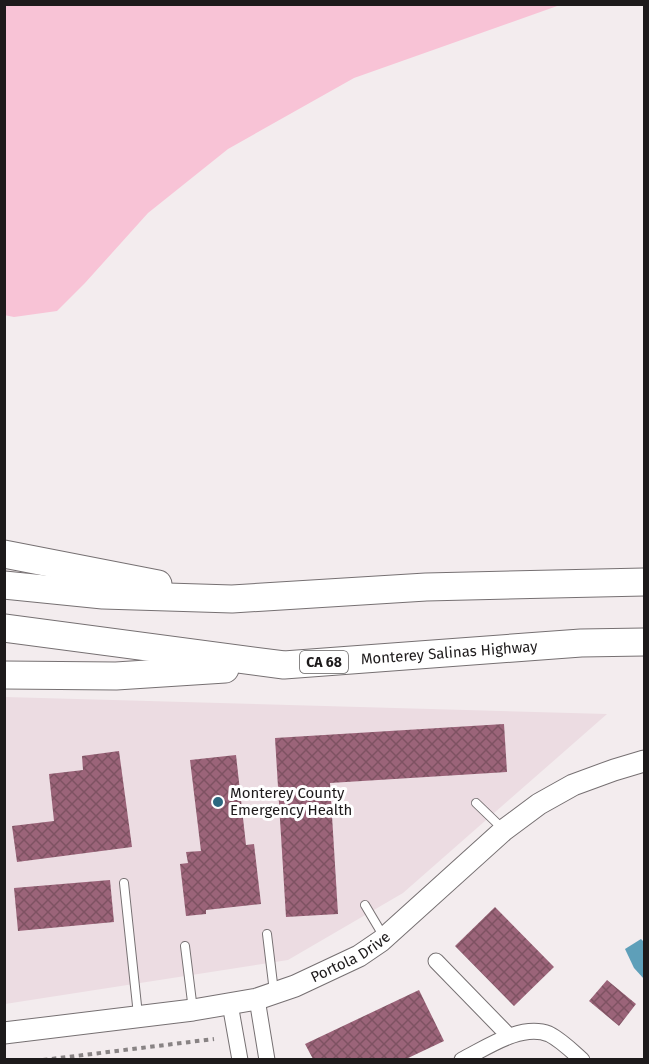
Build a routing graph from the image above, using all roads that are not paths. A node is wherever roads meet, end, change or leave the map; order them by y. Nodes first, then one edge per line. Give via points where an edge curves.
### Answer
1 (4, 554) edge
2 (645, 582) edge
3 (4, 585) edge
4 (232, 599) junction
5 (4, 628) edge
6 (645, 642) edge
7 (284, 665) junction
8 (4, 675) edge
9 (645, 761) edge
10 (476, 803) dead end
11 (504, 830) junction
12 (124, 883) dead end
13 (365, 906) dead end
14 (267, 934) dead end
15 (385, 938) junction
16 (185, 946) dead end
17 (436, 961) dead end
18 (265, 996) junction
19 (230, 1004) junction
20 (193, 1010) junction
21 (138, 1016) junction
22 (4, 1033) edge
23 (509, 1036) junction
24 (240, 1059) edge
25 (267, 1059) edge
26 (462, 1059) edge
27 (582, 1059) edge

1 - 4 highway
2 - 4 highway via 426,587
3 - 4 highway via 103,595
5 - 7 highway, Monterey Salinas Highway / CA 68
6 - 7 highway, Monterey Salinas Highway / CA 68 via 581,643
7 - 8 highway via 116,676
9 - 11 street, Portola Drive via 573,785
10 - 11 lane
11 - 15 street, Portola Drive
12 - 21 lane
13 - 15 lane
14 - 18 lane
15 - 18 street, Portola Drive via 359,956 295,987
16 - 20 lane
17 - 23 street
18 - 19 street, Portola Drive
18 - 25 street
19 - 20 street, Portola Drive
19 - 24 street
20 - 21 street, Portola Drive
21 - 22 street, Portola Drive
23 - 26 street
23 - 27 street via 538,1031 556,1038

